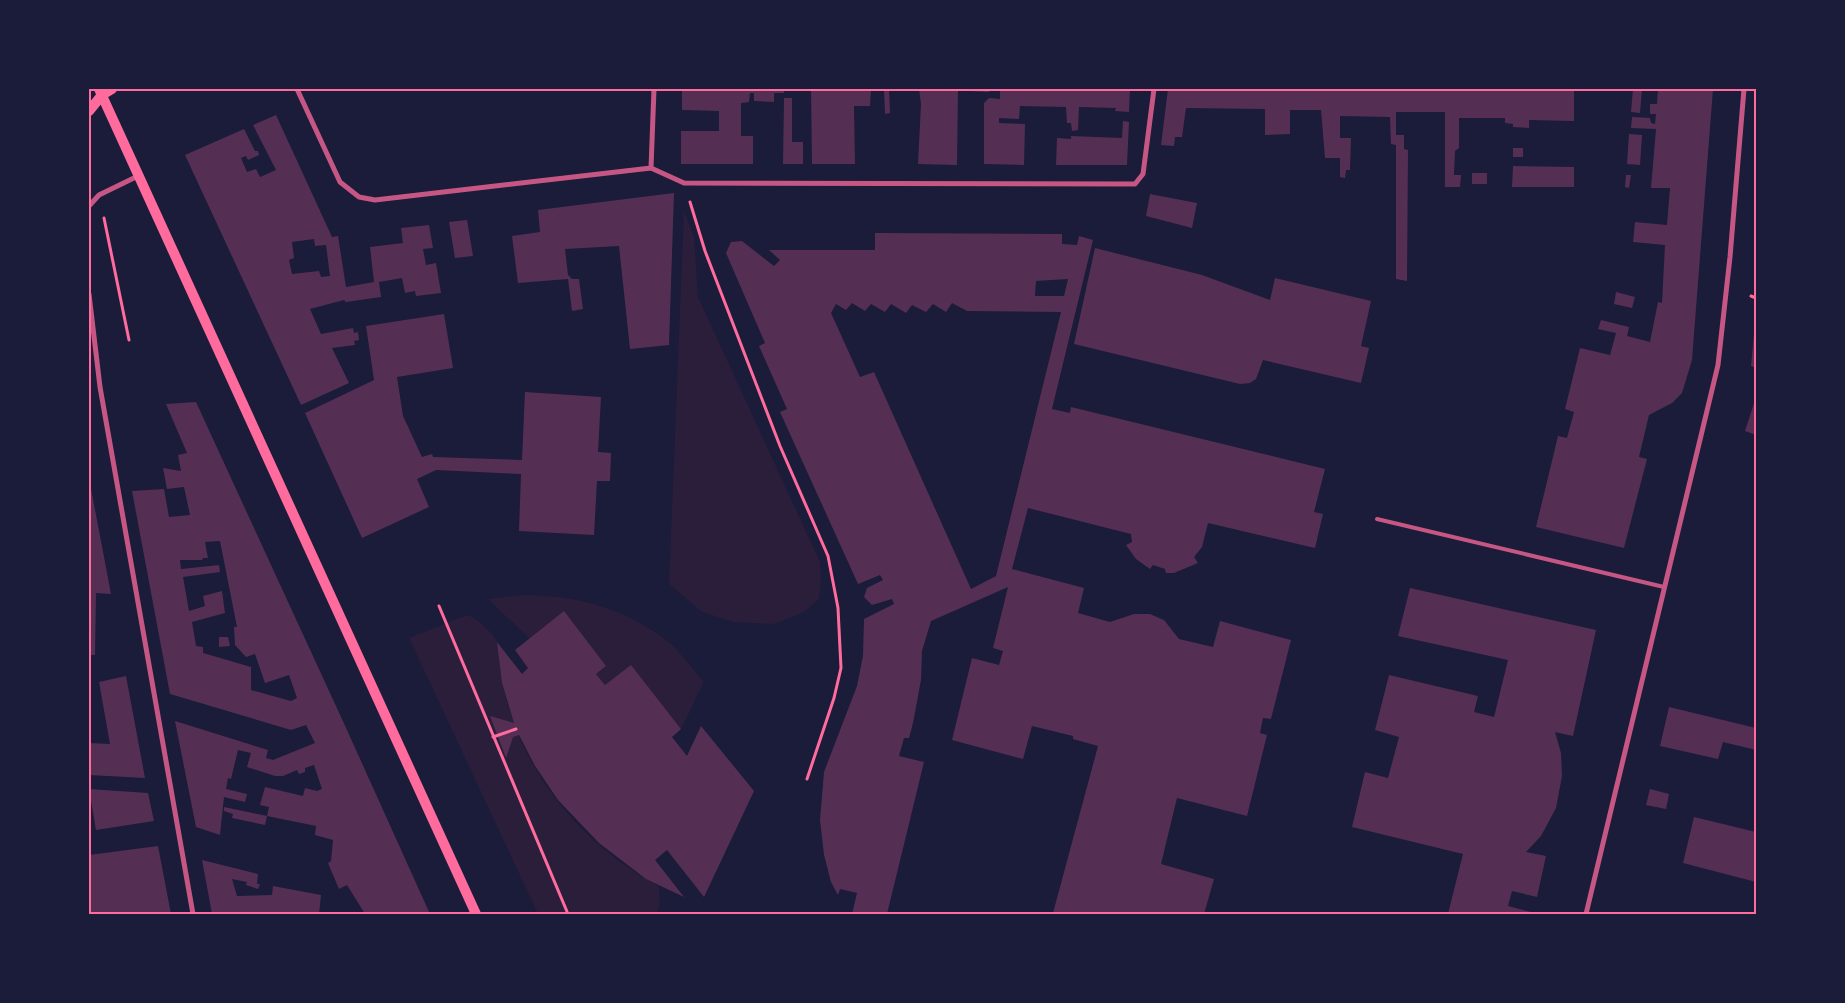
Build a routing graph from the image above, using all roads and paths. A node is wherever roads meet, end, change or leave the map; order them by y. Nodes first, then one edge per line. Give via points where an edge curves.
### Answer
1 (112, 89) edge
2 (297, 89) edge
3 (654, 89) edge
4 (1154, 89) edge
5 (1744, 89) edge
6 (101, 92) edge
7 (89, 111) edge
8 (651, 168) junction
9 (138, 176) junction
10 (684, 183) junction
11 (99, 195) junction
12 (89, 206) edge
13 (89, 294) edge
14 (1751, 296) dead end
15 (1756, 298) edge
16 (129, 340) dead end
17 (1377, 519) dead end
18 (1664, 587) junction
19 (439, 606) dead end
20 (516, 729) dead end
21 (493, 737) junction
22 (807, 779) dead end
23 (193, 914) edge
24 (476, 914) edge
25 (568, 914) edge
26 (1586, 914) edge

1 - 6 main road
2 - 8 street via 340,182 359,197 375,200
3 - 8 street
4 - 10 street via 1143,174 1135,184
5 - 18 street via 1718,365
6 - 7 main road
6 - 9 main road
8 - 10 street
9 - 11 street
9 - 24 main road
10 - 22 path via 705,251 780,446 828,556 838,608 841,668
11 - 12 street
11 - 16 path
13 - 23 street via 102,397
14 - 15 path
17 - 18 lane
18 - 26 street
19 - 21 path
20 - 21 path
21 - 25 path

